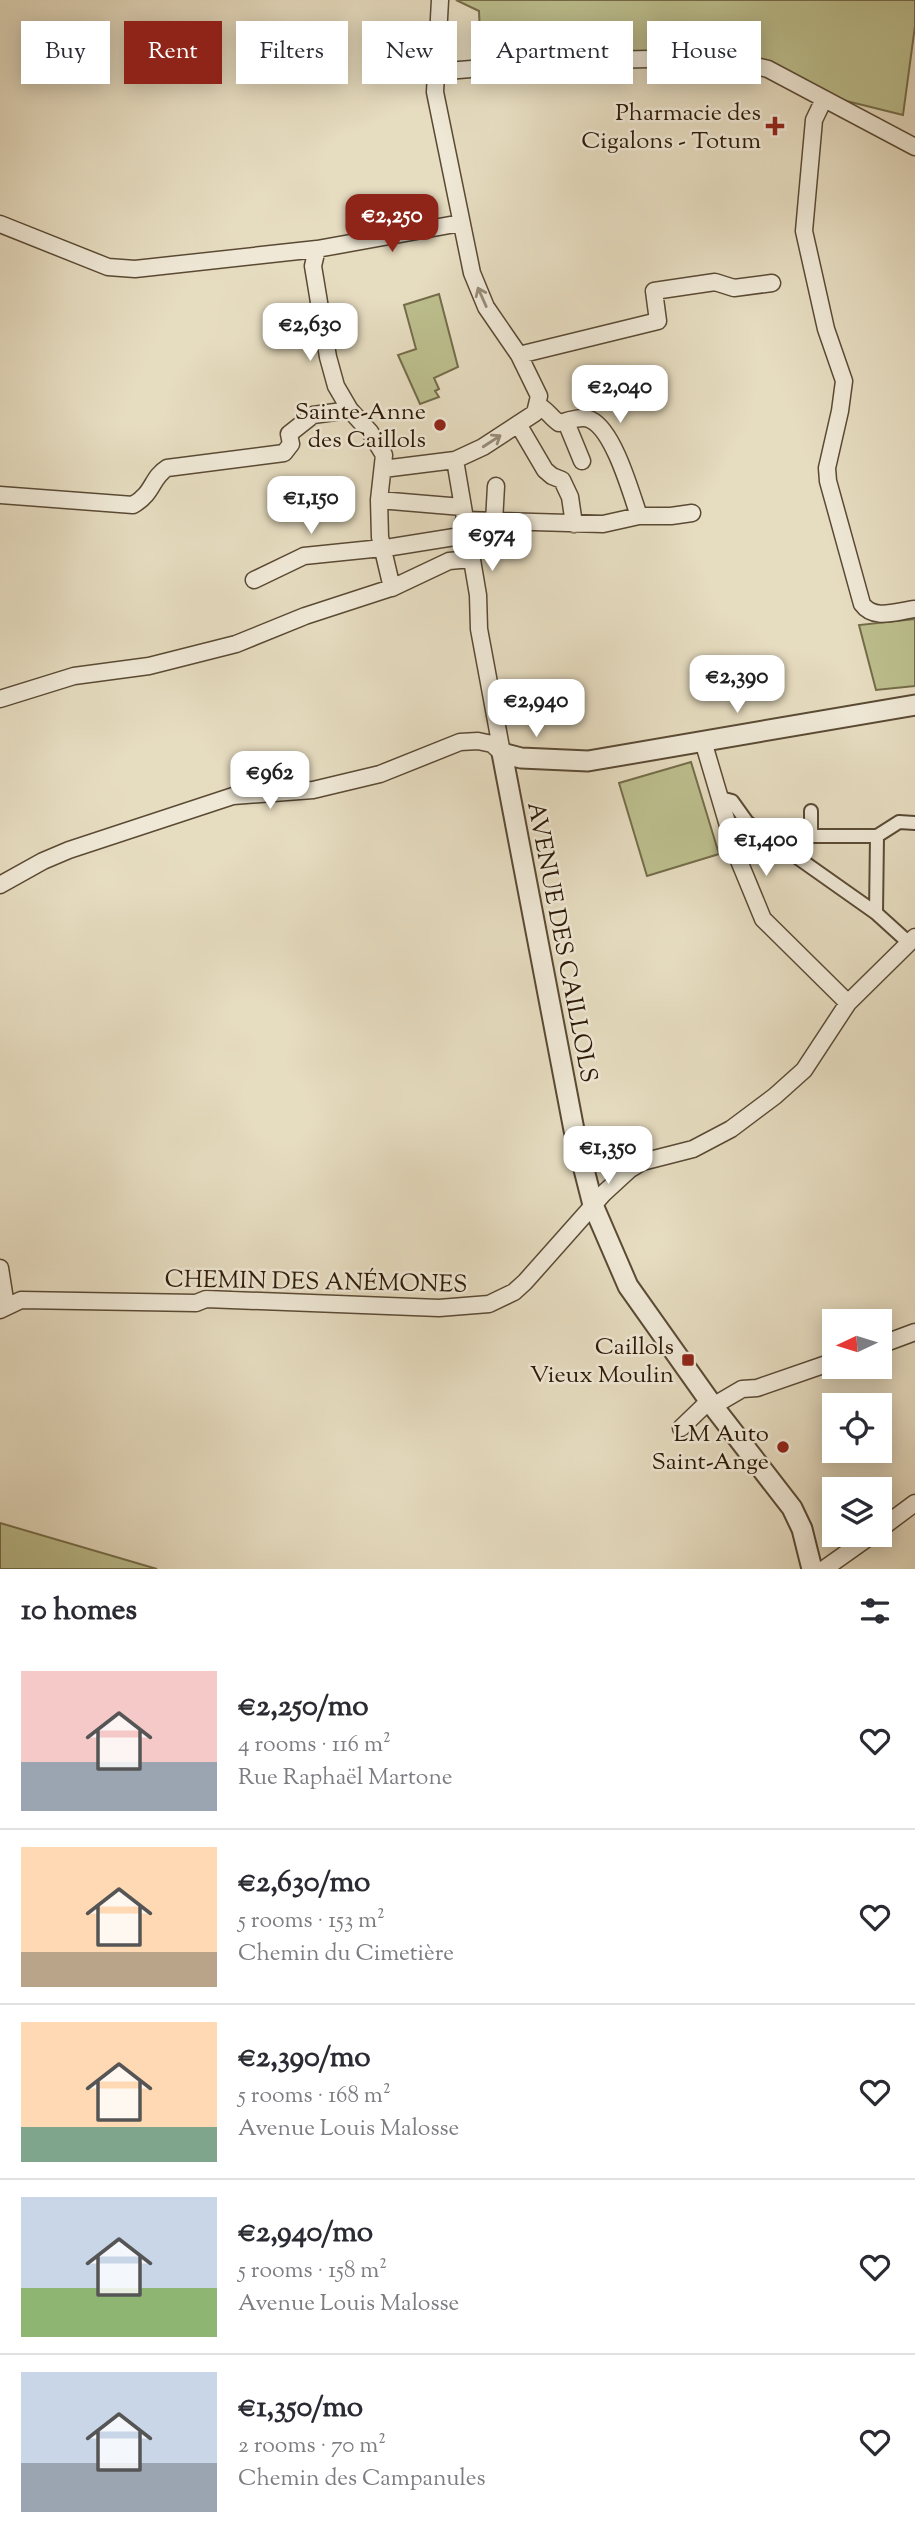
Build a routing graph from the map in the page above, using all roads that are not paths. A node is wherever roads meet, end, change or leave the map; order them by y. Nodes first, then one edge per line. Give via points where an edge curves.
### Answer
1 (440, 0) edge
2 (439, 21) edge
3 (457, 70) edge
4 (435, 84) edge
5 (824, 99) junction
6 (915, 147) edge
7 (0, 223) edge
8 (461, 223) junction
9 (317, 249) junction
10 (772, 283) dead end
11 (519, 355) junction
12 (537, 405) junction
13 (350, 410) junction
14 (566, 422) junction
15 (518, 424) junction
16 (455, 460) junction
17 (582, 461) dead end
18 (383, 469) junction
19 (496, 486) dead end
20 (0, 495) edge
21 (379, 500) junction
22 (692, 513) dead end
23 (639, 516) junction
24 (465, 521) junction
25 (494, 522) junction
26 (574, 524) junction
27 (383, 548) junction
28 (471, 559) junction
29 (254, 580) dead end
30 (392, 588) junction
31 (915, 609) edge
32 (0, 699) edge
33 (915, 705) edge
34 (704, 741) junction
35 (502, 753) junction
36 (720, 798) junction
37 (811, 811) dead end
38 (915, 823) edge
39 (769, 836) junction
40 (811, 836) junction
41 (877, 836) junction
42 (0, 886) edge
43 (876, 913) junction
44 (912, 940) edge
45 (848, 1003) junction
46 (593, 1205) junction
47 (0, 1268) edge
48 (3, 1308) edge
49 (915, 1332) edge
50 (892, 1341) edge
51 (822, 1365) edge
52 (711, 1404) junction
53 (681, 1428) dead end
54 (915, 1503) edge
55 (892, 1520) edge
56 (855, 1547) edge
57 (812, 1569) edge
58 (824, 1569) edge

1 - 2 street
3 - 5 street via 603,60 723,59 768,69
4 - 8 street
5 - 6 street
5 - 31 street via 814,120 804,232 826,329 844,382 828,481 867,612
7 - 9 street via 108,267 135,269
8 - 9 street
11 -> 8 street via 483,299
9 - 13 street via 313,266 328,357 336,386
10 - 11 street via 734,288 715,282 654,290 658,321
11 - 12 street via 539,396
12 - 14 street via 559,423
12 - 15 street via 535,413
13 - 18 street via 379,445
13 - 20 street via 313,415 289,433 291,444 284,453 167,468 133,505
14 - 17 street
14 - 23 street via 586,418 600,427 623,465
16 -> 15 street
15 - 26 street via 545,470 562,480
16 - 18 street
16 - 24 street, AVENUE DES CAILLOLS
18 - 21 street
19 - 25 street
21 - 24 street
21 - 27 street
22 - 23 street
23 - 26 street via 603,524
24 - 25 street
24 - 27 street
24 - 28 street, AVENUE DES CAILLOLS
25 - 26 street
27 - 29 street via 304,556
27 - 30 street
28 - 30 street via 449,561
28 - 35 street, AVENUE DES CAILLOLS
30 - 32 street via 236,644 149,666 74,676
33 - 34 street
34 - 35 street via 588,761
34 - 36 street
35 - 42 street via 492,744 460,742 380,774 313,790 233,796 69,850
35 - 46 street, AVENUE DES CAILLOLS via 574,1130
36 - 39 street via 732,801 747,822
36 - 45 street via 763,919
37 - 40 street
38 - 41 street via 899,822
39 - 40 street
39 - 43 street
40 - 41 street
41 - 43 street
43 - 44 street
44 - 45 street, CHEMIN DES ANÉMONES
45 - 46 street, CHEMIN DES ANÉMONES via 804,1070 775,1096 731,1129 693,1149 642,1162
46 - 48 street, CHEMIN DES ANÉMONES via 525,1282 489,1304 439,1308 206,1299 196,1303 21,1300
46 - 52 street, AVENUE DES CAILLOLS via 628,1286
47 - 48 street
49 - 50 street
51 - 52 street
52 - 53 street
52 - 57 street, AVENUE DES CAILLOLS via 792,1508
54 - 55 street
56 - 58 street

